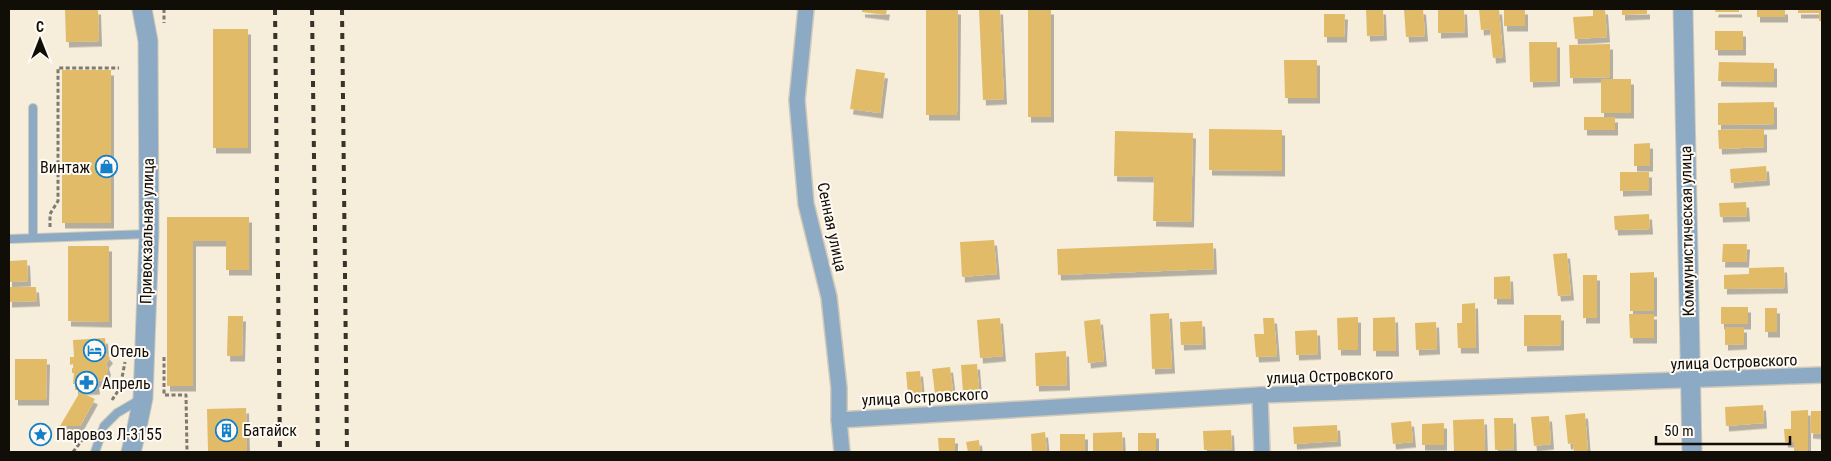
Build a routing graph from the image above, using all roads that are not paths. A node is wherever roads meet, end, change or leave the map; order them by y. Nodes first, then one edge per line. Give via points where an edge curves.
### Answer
1 (142, 9) edge
2 (806, 9) edge
3 (1683, 9) edge
4 (33, 108) dead end
5 (149, 234) junction
6 (33, 238) junction
7 (9, 239) edge
8 (1822, 376) edge
9 (1690, 381) junction
10 (1260, 396) junction
11 (142, 398) junction
12 (839, 420) junction
13 (96, 452) edge
14 (130, 452) edge
15 (842, 452) edge
16 (1262, 452) edge
17 (1692, 452) edge

1 - 5 street, Привокзальная улица via 148,41
2 - 12 street, Сенная улица via 797,100 806,204 829,297 839,388
3 - 9 street, Коммунистическая улица
4 - 6 lane
5 - 6 lane
5 - 11 street, Привокзальная улица
6 - 7 lane
8 - 9 street, улица Островского
9 - 10 street, улица Островского
9 - 17 street, Коммунистическая улица
10 - 12 street, улица Островского
10 - 16 street
11 - 13 lane via 117,413 104,426
11 - 14 street, Привокзальная улица
12 - 15 street, Сенная улица

